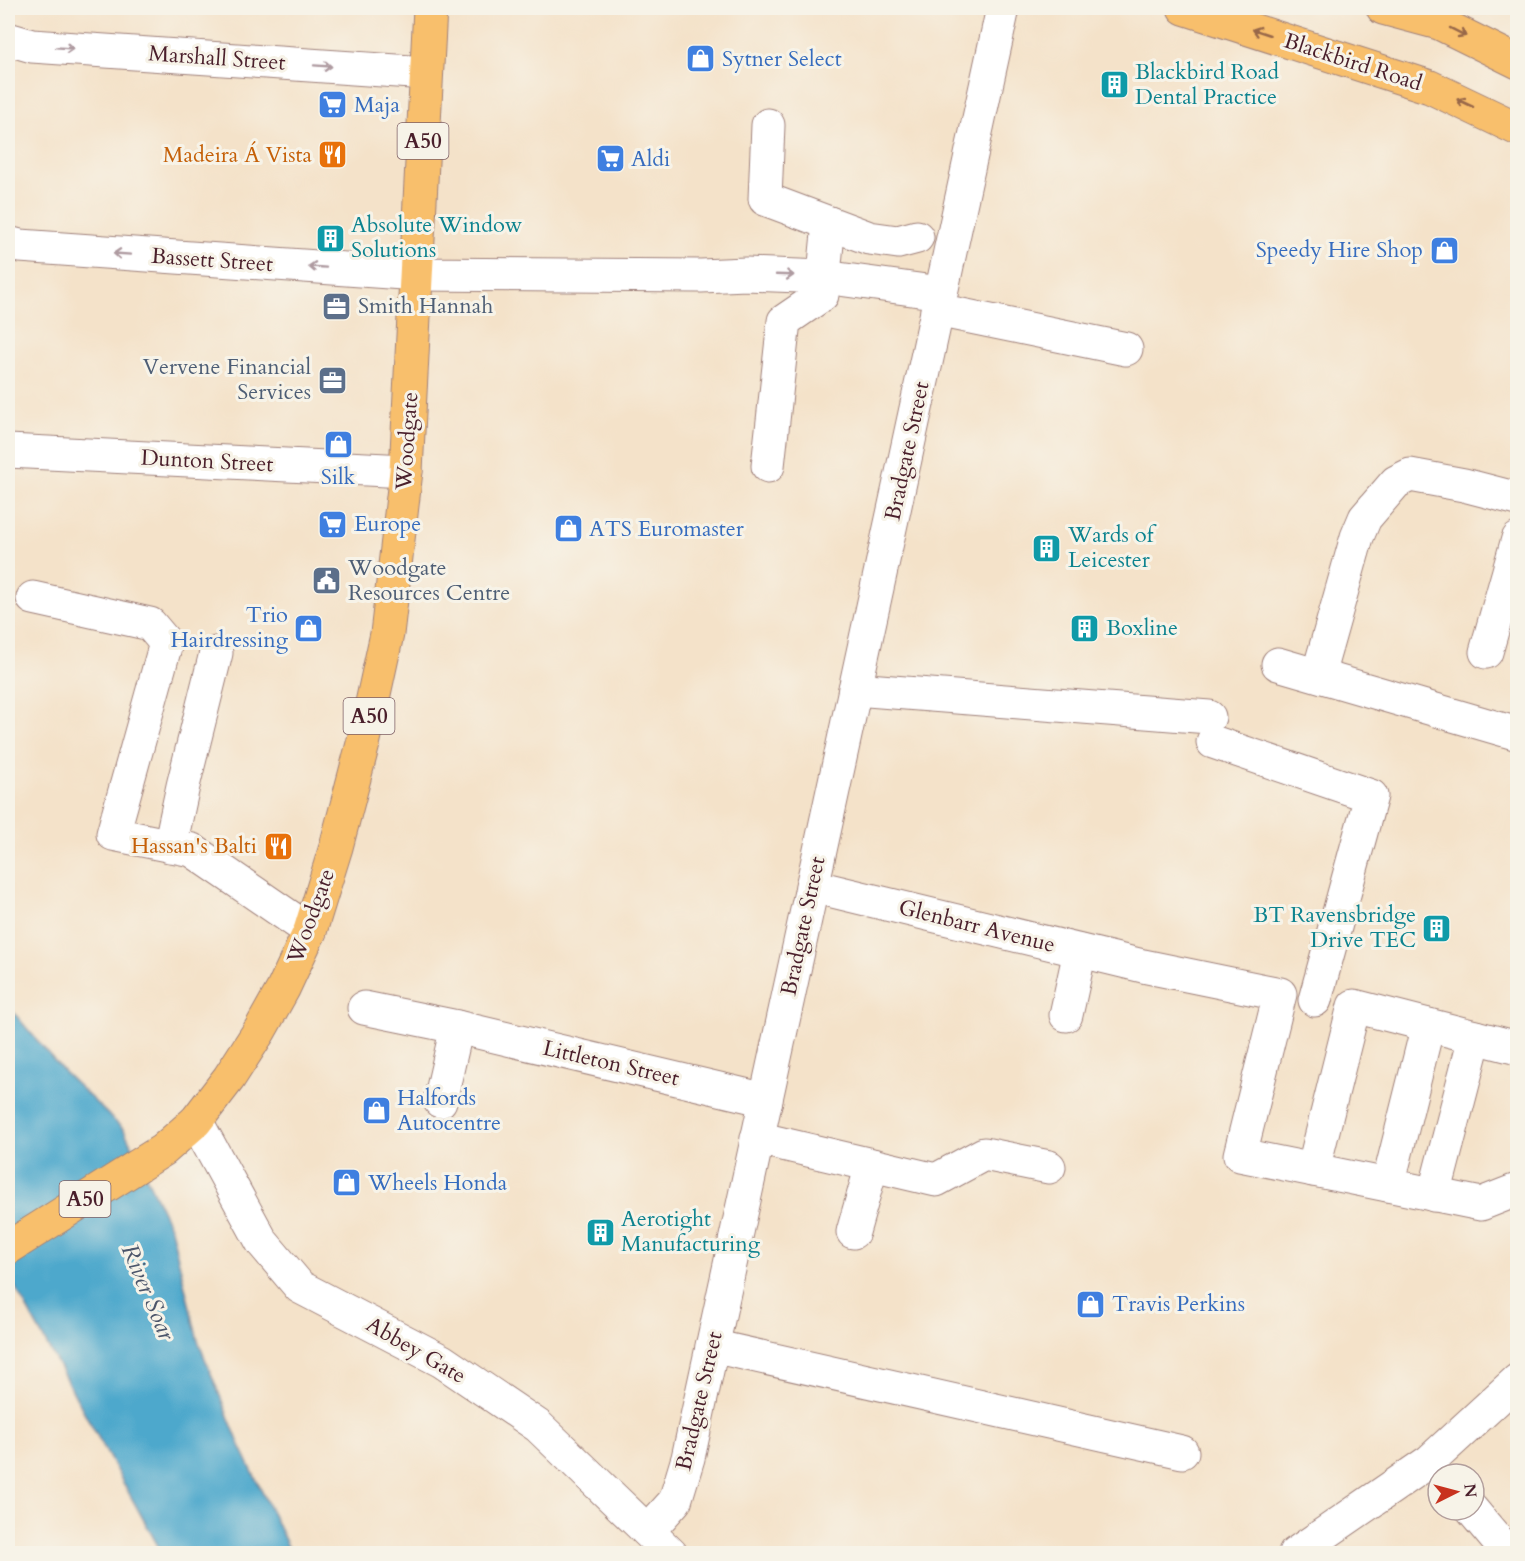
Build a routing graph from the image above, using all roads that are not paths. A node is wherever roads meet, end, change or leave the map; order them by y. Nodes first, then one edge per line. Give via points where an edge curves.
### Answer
1 (430, 8) edge
2 (1003, 8) edge
3 (1184, 8) edge
4 (1383, 8) edge
5 (8, 39) edge
6 (1518, 63) edge
7 (426, 73) junction
8 (768, 125) dead end
9 (1518, 129) edge
10 (830, 223) junction
11 (917, 237) dead end
12 (8, 243) edge
13 (417, 274) junction
14 (824, 277) junction
15 (939, 302) junction
16 (1126, 349) dead end
17 (8, 451) edge
18 (768, 466) dead end
19 (406, 471) junction
20 (1518, 499) edge
21 (1518, 539) edge
22 (33, 598) dead end
23 (1486, 652) dead end
24 (216, 653) dead end
25 (1278, 664) dead end
26 (1318, 675) junction
27 (855, 689) junction
28 (1518, 734) edge
29 (171, 846) junction
30 (812, 886) junction
31 (310, 931) junction
32 (1080, 951) junction
33 (1280, 994) junction
34 (1315, 1000) junction
35 (1354, 1006) junction
36 (364, 1008) dead end
37 (1066, 1015) dead end
38 (1428, 1025) junction
39 (457, 1027) junction
40 (1475, 1037) junction
41 (1518, 1048) edge
42 (766, 1100) junction
43 (440, 1101) dead end
44 (196, 1121) junction
45 (757, 1138) junction
46 (872, 1165) junction
47 (1049, 1167) dead end
48 (1313, 1170) junction
49 (1388, 1185) junction
50 (1516, 1188) edge
51 (1434, 1195) junction
52 (852, 1232) dead end
53 (8, 1248) edge
54 (712, 1346) junction
55 (1518, 1380) edge
56 (1182, 1452) dead end
57 (1441, 1462) edge
58 (1426, 1473) edge
59 (1482, 1522) edge
60 (648, 1532) junction
61 (671, 1554) edge
62 (1295, 1554) edge
63 (1509, 1554) edge

1 - 7 main road, Woodgate / A50
2 - 15 street, Bradgate Street
9 -> 3 main road, Blackbird Road via 1430,87
4 -> 6 main road via 1439,23
5 -> 7 street, Marshall Street via 32,46
7 - 13 main road, Woodgate / A50
8 - 10 street via 765,199
10 - 11 street via 869,238 898,242
10 - 14 street
13 -> 12 street, Bassett Street
13 -> 14 street, Bassett Street
13 - 19 main road, Woodgate / A50
14 - 15 street, Bassett Street
14 - 18 street via 822,295 784,321
15 - 16 street
15 - 27 street, Bradgate Street
17 - 19 street, Dunton Street
19 - 31 main road, Woodgate / A50 via 387,634 336,848
20 - 26 street via 1410,475 1396,482 1360,527
21 - 23 street
22 - 29 street via 150,624 166,643 113,834
24 - 29 street
25 - 26 street
26 - 28 street
27 - 30 street, Bradgate Street
27 - 34 street via 1211,730 1371,796
29 - 31 street via 192,850
30 - 32 street, Glenbarr Avenue
30 - 42 street, Bradgate Street
31 - 44 main road, Woodgate / A50 via 260,1030
32 - 33 street, Glenbarr Avenue
32 - 37 street
33 - 34 street, Glenbarr Avenue
33 - 48 street via 1240,1155
34 - 35 street, Glenbarr Avenue
35 - 38 street, Glenbarr Avenue
35 - 48 street
36 - 39 street, Littleton Street
38 - 40 street, Glenbarr Avenue
38 - 49 street
39 - 42 street, Littleton Street
39 - 43 street
40 - 41 street, Glenbarr Avenue
40 - 51 street
42 - 45 street, Bradgate Street
44 - 53 main road, A50 via 163,1150
44 - 60 street, Abbey Gate via 262,1242 300,1287 442,1361 538,1426
45 - 46 street
45 - 54 street, Bradgate Street
46 - 47 street via 936,1180 984,1154
46 - 52 street
48 - 49 street
49 - 51 street
50 - 51 street via 1480,1204
54 - 56 street
54 - 60 street, Bradgate Street via 675,1501
55 - 57 street
58 - 62 street
59 - 63 street
60 - 61 street, Abbey Gate

